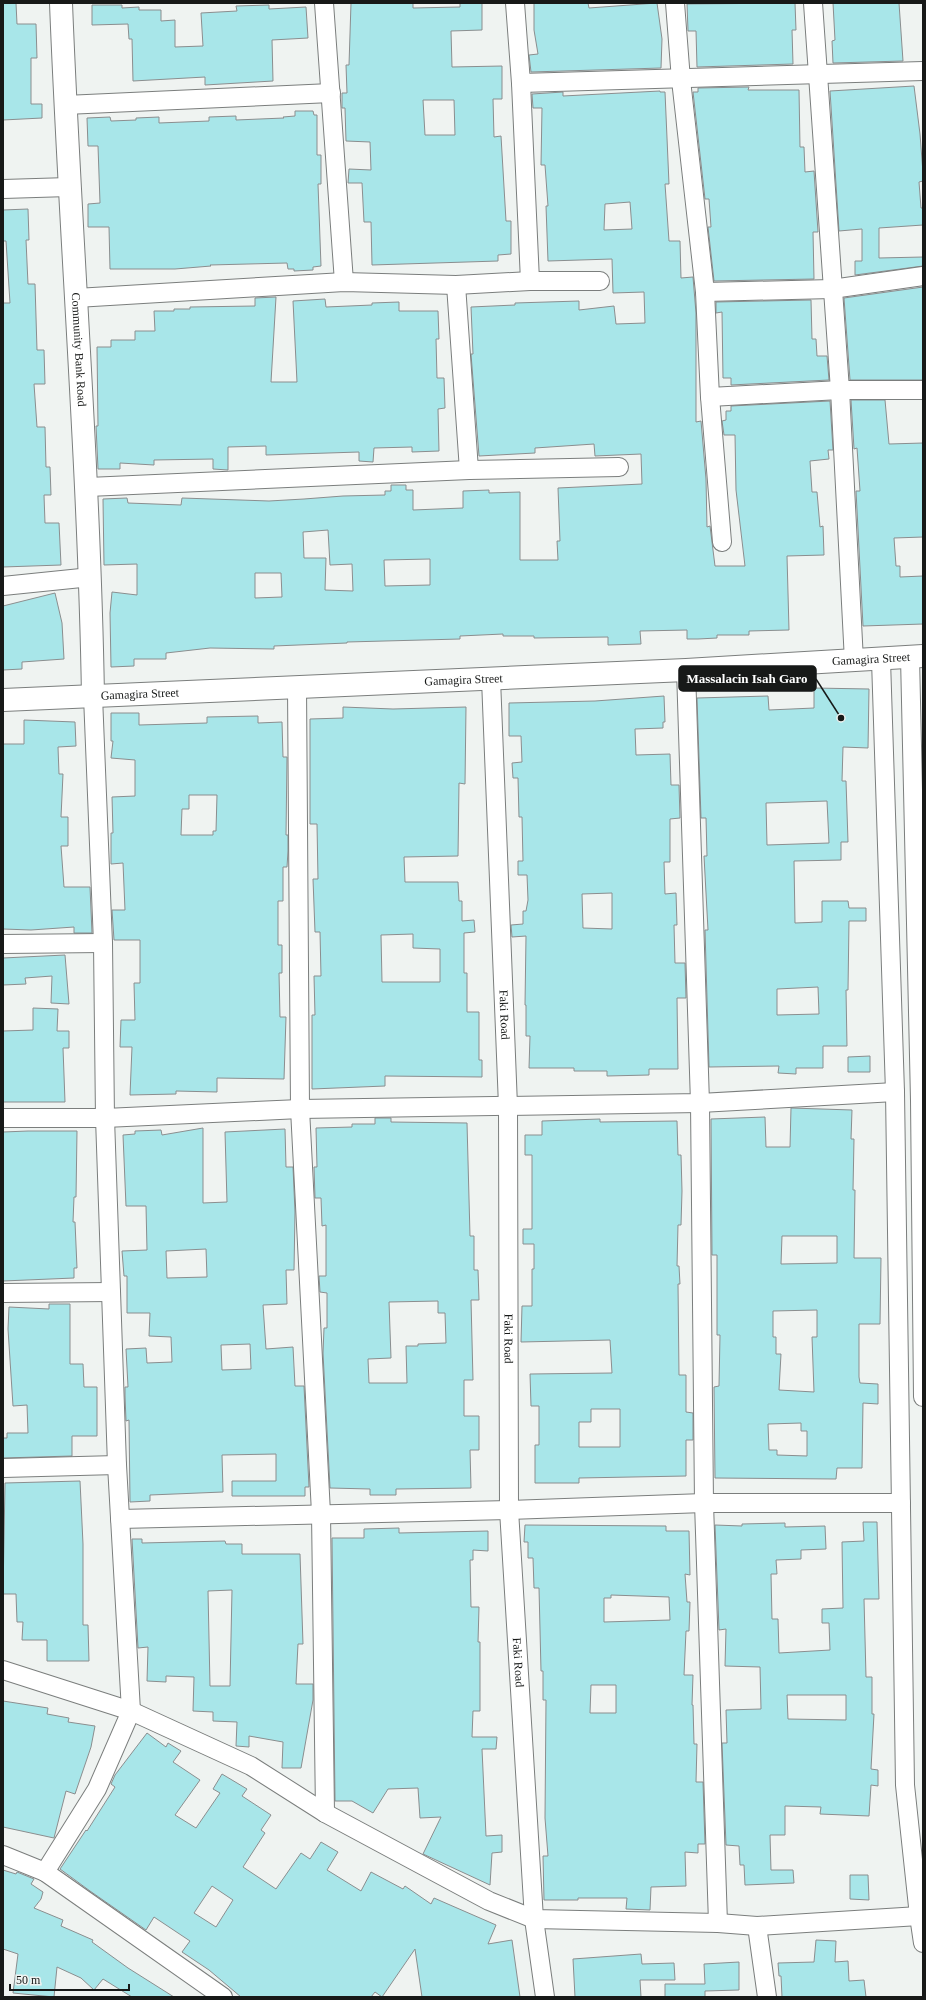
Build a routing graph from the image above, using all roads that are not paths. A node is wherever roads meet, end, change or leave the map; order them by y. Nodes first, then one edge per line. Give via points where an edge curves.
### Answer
1 (61, 3) edge
2 (324, 3) edge
3 (515, 3) edge
4 (675, 3) edge
5 (813, 3) edge
6 (923, 71) edge
7 (817, 74) junction
8 (681, 80) junction
9 (521, 83) junction
10 (331, 93) junction
11 (65, 105) junction
12 (69, 187) junction
13 (3, 189) edge
14 (923, 276) edge
15 (530, 281) junction
16 (600, 281) dead end
17 (344, 282) junction
18 (456, 285) junction
19 (832, 289) junction
20 (705, 292) junction
21 (76, 298) junction
22 (840, 390) junction
23 (923, 390) edge
24 (710, 397) junction
25 (619, 467) dead end
26 (469, 470) junction
27 (88, 487) junction
28 (722, 542) dead end
29 (91, 577) junction
30 (3, 586) edge
31 (917, 657) edge
32 (881, 660) junction
33 (854, 661) junction
34 (686, 670) junction
35 (491, 679) junction
36 (297, 686) junction
37 (93, 696) junction
38 (3, 700) edge
39 (103, 943) junction
40 (3, 944) edge
41 (895, 1092) junction
42 (700, 1103) junction
43 (508, 1106) junction
44 (300, 1109) junction
45 (3, 1118) edge
46 (105, 1118) junction
47 (922, 1258) edge
48 (111, 1292) junction
49 (3, 1293) edge
50 (923, 1397) edge
51 (900, 1398) junction
52 (117, 1465) junction
53 (3, 1468) edge
54 (704, 1503) junction
55 (900, 1503) junction
56 (509, 1510) junction
57 (321, 1513) junction
58 (120, 1519) junction
59 (3, 1670) edge
60 (131, 1711) junction
61 (324, 1813) junction
62 (3, 1855) edge
63 (45, 1872) junction
64 (919, 1916) junction
65 (534, 1919) junction
66 (718, 1923) junction
67 (757, 1926) junction
68 (923, 1943) edge
69 (223, 1997) edge
70 (545, 1997) edge
71 (767, 1997) edge

1 - 11 street, Community Bank Road
2 - 10 street
3 - 9 street
4 - 8 street
5 - 7 street
6 - 7 street
7 - 8 street
7 - 19 street
8 - 9 street
8 - 20 street
9 - 15 street
10 - 11 street
10 - 17 street
11 - 12 street, Community Bank Road
12 - 13 street
12 - 21 street, Community Bank Road
14 - 19 street
15 - 16 street
15 - 18 street
17 - 18 street
17 - 21 street
18 - 26 street
19 - 20 street
19 - 22 street
20 - 24 street
21 - 27 street, Community Bank Road
22 - 23 street
22 - 24 street
22 - 33 street
24 - 28 street
25 - 26 street
26 - 27 street
27 - 29 street, Community Bank Road
29 - 30 street
29 - 37 street, Community Bank Road
31 - 32 street, Gamagira Street
31 - 47 street
32 - 33 street, Gamagira Street
32 - 41 street
33 - 34 street, Gamagira Street
34 - 35 street, Gamagira Street
34 - 42 street
35 - 36 street, Gamagira Street
35 - 43 street, Faki Road
36 - 37 street, Gamagira Street
36 - 44 street
37 - 38 street, Gamagira Street
37 - 39 street
39 - 40 street
39 - 46 street
41 - 42 street
41 - 51 street
42 - 43 street
42 - 54 street
43 - 44 street
43 - 56 street, Faki Road
44 - 46 street
44 - 57 street
45 - 46 street
46 - 48 street
47 - 50 street
48 - 49 street
48 - 52 street
50 - 51 street
51 - 55 street
52 - 53 street
52 - 58 street
54 - 55 street
54 - 56 street
54 - 66 street
55 - 64 street via 906,1785
56 - 57 street
56 - 65 street, Faki Road
57 - 58 street
57 - 61 street
58 - 60 street
59 - 60 street
60 - 61 street via 251,1766
60 - 63 street via 97,1789
61 - 65 street via 489,1901
62 - 63 street
63 - 69 street
64 - 67 street
64 - 68 street
65 - 66 street
65 - 70 street, Faki Road
66 - 67 street
67 - 71 street

